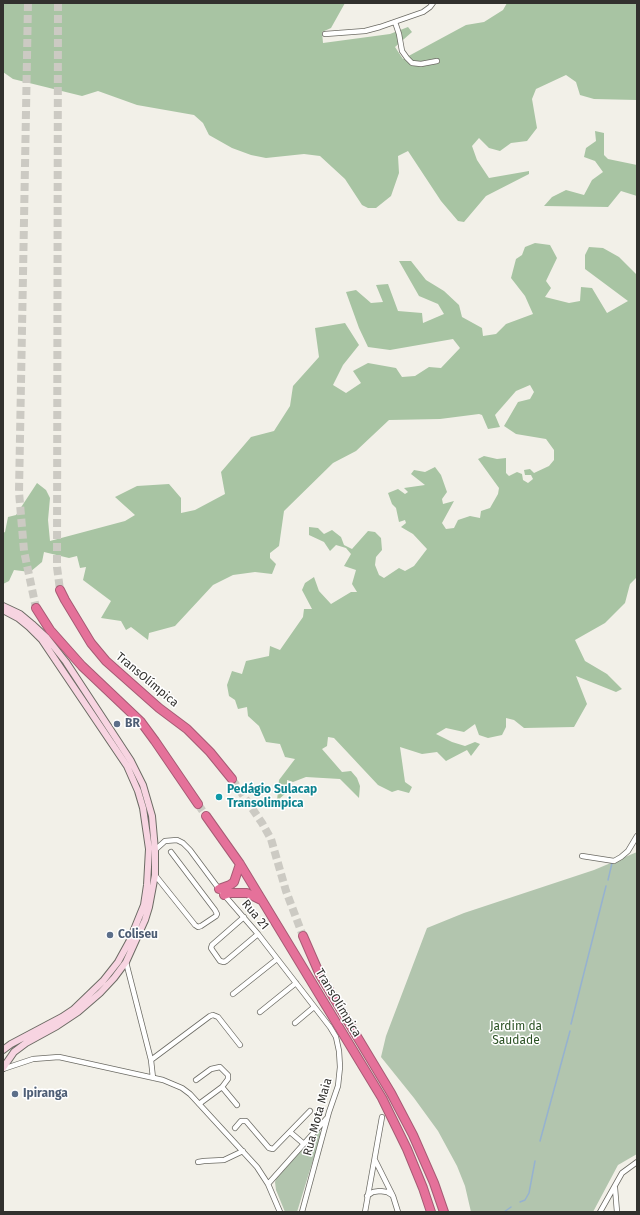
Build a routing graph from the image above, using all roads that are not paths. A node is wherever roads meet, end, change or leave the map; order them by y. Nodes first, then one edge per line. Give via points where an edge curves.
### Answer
1 (433, 3) edge
2 (395, 22) junction
3 (326, 34) dead end
4 (437, 61) dead end
5 (60, 590) tunnel mouth
6 (3, 606) edge
7 (36, 608) tunnel mouth
8 (3, 610) edge
9 (232, 779) tunnel mouth
10 (198, 804) tunnel mouth
11 (206, 816) tunnel mouth
12 (637, 836) edge
13 (155, 850) junction
14 (171, 852) dead end
15 (582, 856) dead end
16 (240, 864) junction
17 (155, 875) junction
18 (222, 892) junction
19 (262, 900) junction
20 (244, 917) junction
21 (258, 934) junction
22 (303, 936) tunnel mouth
23 (277, 958) junction
24 (126, 962) junction
25 (296, 983) junction
26 (233, 994) dead end
27 (314, 1007) junction
28 (260, 1012) dead end
29 (295, 1023) dead end
30 (330, 1027) joint
31 (240, 1045) dead end
32 (3, 1050) edge
33 (151, 1060) junction
34 (3, 1068) edge
35 (154, 1078) junction
36 (196, 1080) dead end
37 (222, 1087) junction
38 (199, 1104) junction
39 (237, 1105) dead end
40 (310, 1111) dead end
41 (328, 1117) junction
42 (382, 1118) dead end
43 (235, 1128) dead end
44 (290, 1132) junction
45 (304, 1144) junction
46 (243, 1151) junction
47 (375, 1160) junction
48 (198, 1162) dead end
49 (637, 1162) edge
50 (268, 1184) junction
51 (615, 1188) junction
52 (367, 1196) junction
53 (393, 1196) junction
54 (280, 1212) edge
55 (302, 1212) edge
56 (365, 1212) edge
57 (398, 1212) edge
58 (431, 1212) edge
59 (444, 1212) edge
60 (600, 1212) edge
61 (617, 1212) edge

1 - 2 street via 423,12
2 - 3 street via 365,31
2 - 4 street via 402,51 412,63
5 - 9 highway, TransOlímpica via 91,643 106,661 187,729
6 - 13 main road via 20,614 47,638 119,740 143,785 152,816
7 - 10 highway via 50,630 82,666 141,722
8 - 32 main road via 18,618 42,640 128,766 138,791 149,849 144,905 118,962 103,981 74,1009
11 - 16 highway, TransOlímpica
12 - 15 street via 628,851 614,861
13 - 17 main road
13 - 18 street, Rua 21 via 165,841 176,840 183,843
14 - 17 street via 215,910 216,916 201,926 195,925
16 - 18 highway via 234,882
16 - 19 highway, TransOlímpica
17 - 24 main road via 149,907
18 - 19 highway via 247,893
18 - 20 street, Rua 21
19 - 58 highway, TransOlímpica via 382,1098 407,1149
20 - 21 street, Rua 21
20 - 21 street via 212,945 211,948 220,961 226,961
21 - 23 street, Rua 21
22 - 59 highway, TransOlímpica via 320,975 413,1135
23 - 25 street, Rua 21
23 - 26 street
24 - 33 street
24 - 34 main road via 100,993 78,1012 26,1043 14,1052
25 - 27 street, Rua 21
25 - 28 street
27 - 29 street
27 - 30 street, Rua 21
30 - 41 street, Rua Mota Maia via 336,1038 340,1067 338,1086
31 - 33 street via 218,1017 213,1015
33 - 35 street
34 - 35 street via 32,1059 59,1057
35 - 38 street via 182,1088
36 - 37 street via 211,1069 220,1067 228,1075
37 - 38 street
37 - 39 street
38 - 46 street
40 - 44 street
41 - 45 street
41 - 55 street, Rua Mota Maia
42 - 47 street
43 - 44 street via 241,1121 246,1121 271,1149
44 - 45 street
45 - 50 street
46 - 48 street via 224,1160
46 - 50 street
47 - 52 street
47 - 53 street
49 - 51 street via 622,1173
50 - 54 street
51 - 60 street
51 - 61 street
52 - 53 street via 380,1191
52 - 56 street
53 - 57 street

